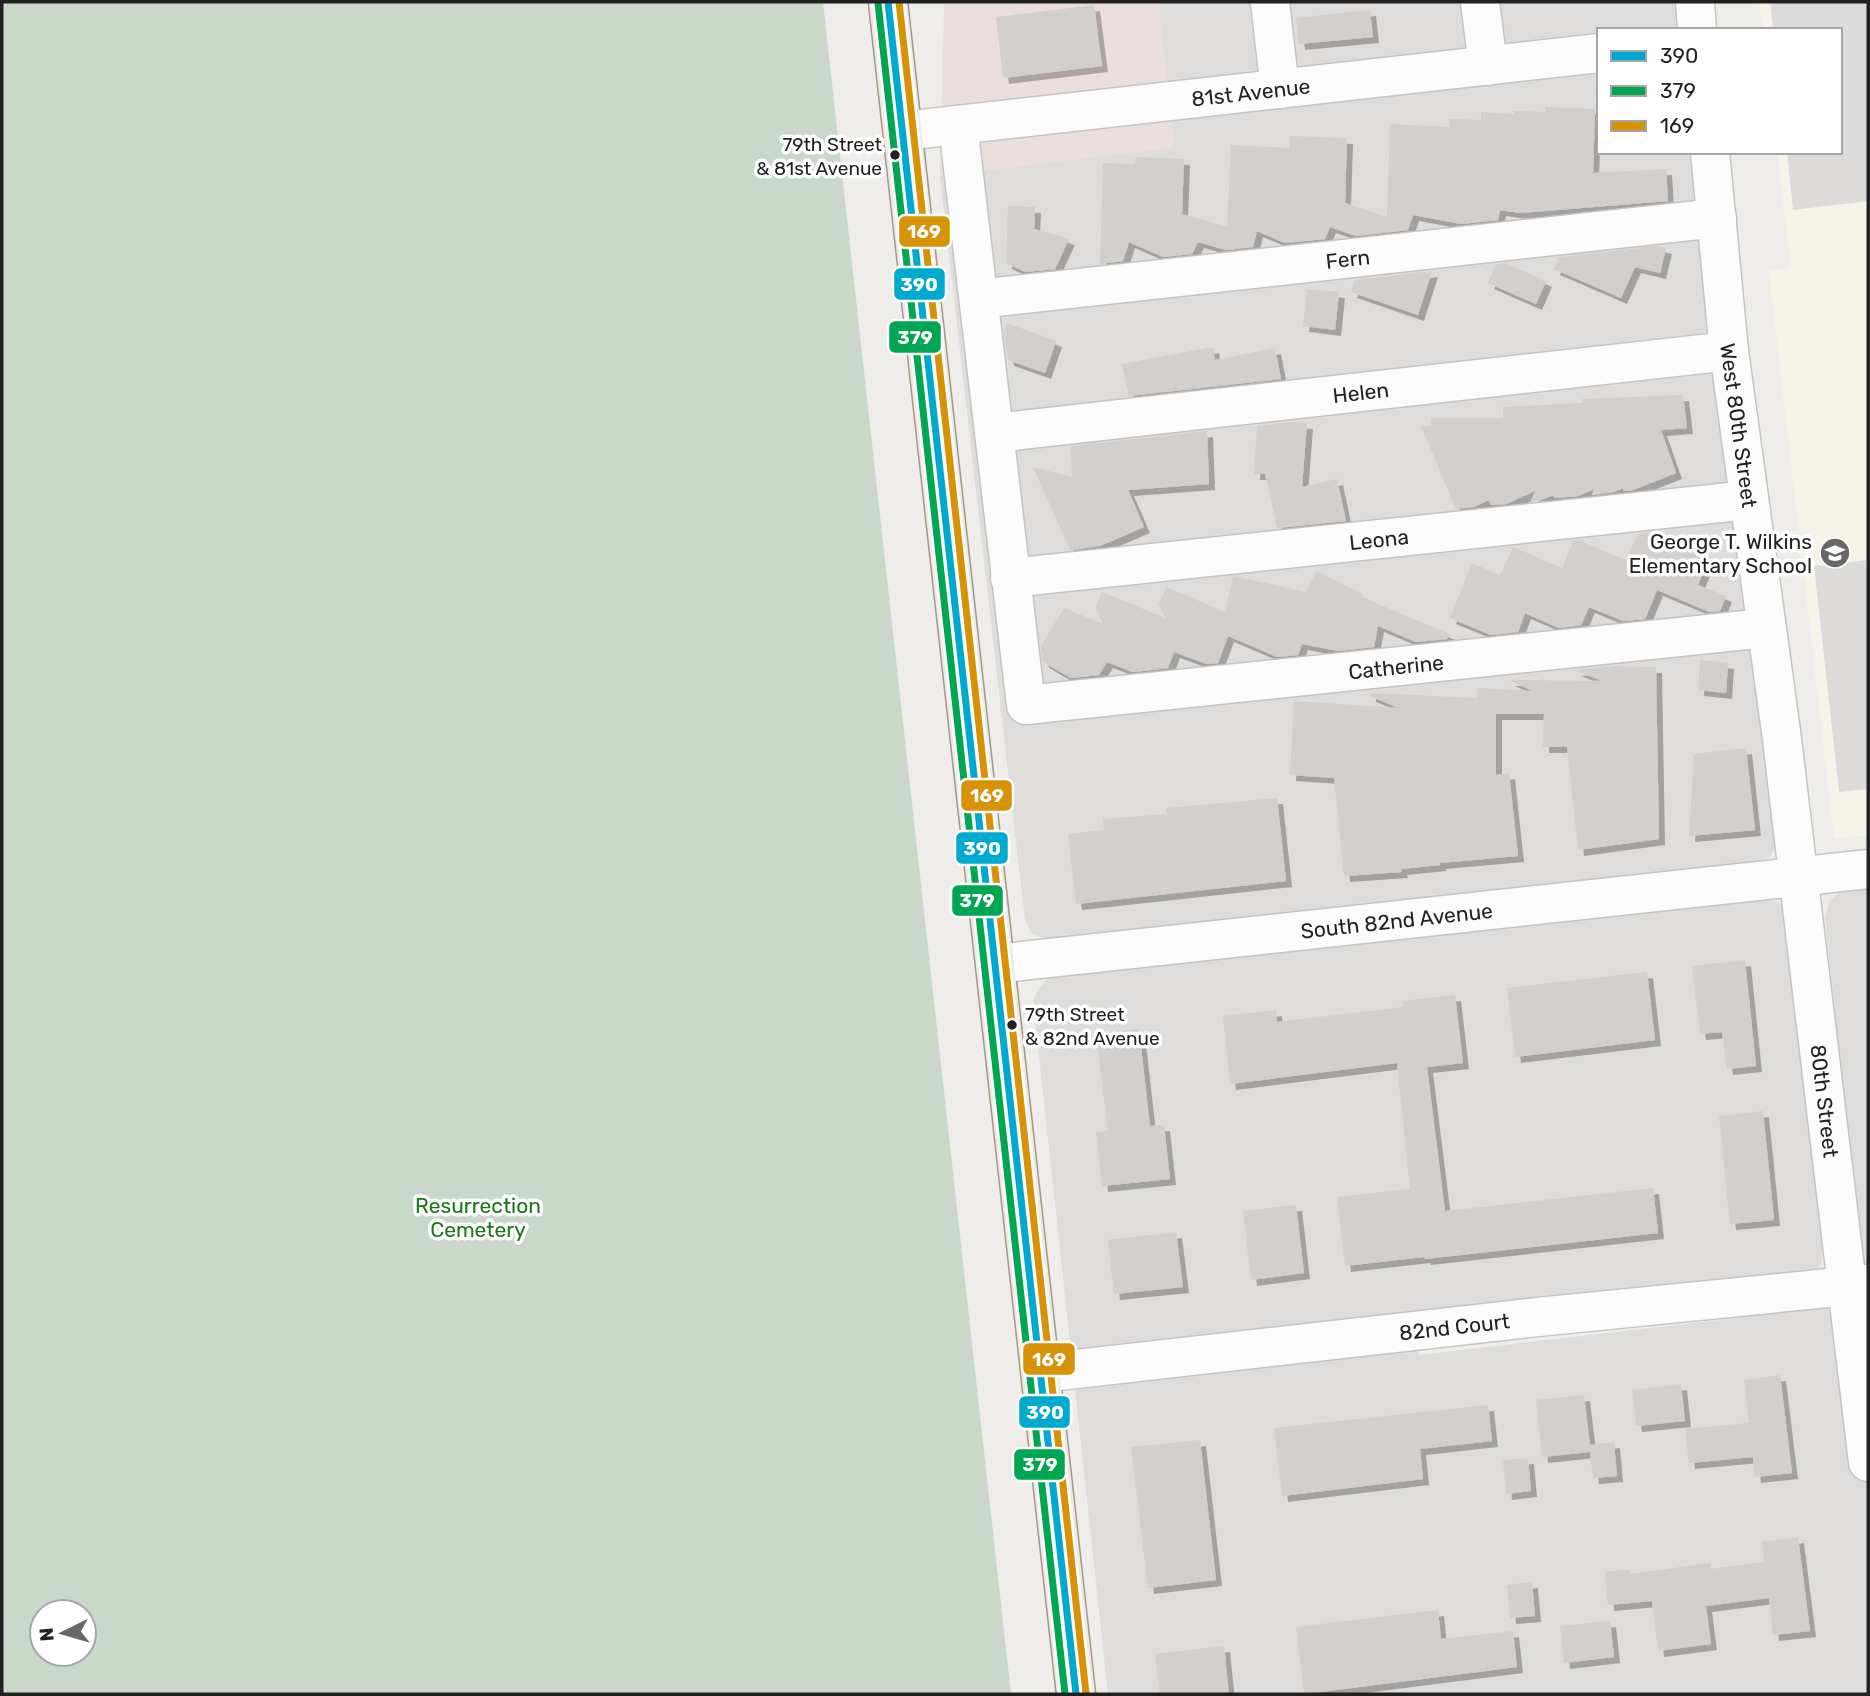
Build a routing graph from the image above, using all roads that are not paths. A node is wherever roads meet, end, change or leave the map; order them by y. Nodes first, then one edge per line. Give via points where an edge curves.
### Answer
1 (888, 2) edge
2 (1270, 2) edge
3 (1480, 2) edge
4 (1695, 2) edge
5 (1697, 28) edge
6 (1597, 53) edge
7 (1488, 66) junction
8 (1280, 89) junction
9 (958, 125) junction
10 (903, 131) junction
11 (1710, 154) edge
12 (1717, 218) junction
13 (979, 299) junction
14 (1729, 351) junction
15 (993, 433) junction
16 (1749, 500) junction
17 (1010, 578) junction
18 (1766, 628) junction
19 (1782, 739) joint
20 (1868, 869) edge
21 (1799, 877) junction
22 (995, 964) junction
23 (1858, 1285) edge
24 (1041, 1373) junction
25 (1868, 1462) edge
26 (1076, 1694) edge

1 - 10 main road
2 - 8 street
3 - 7 street
4 - 5 street
6 - 7 street, 81st Avenue
7 - 8 street, 81st Avenue
8 - 9 street, 81st Avenue
9 - 10 street, 81st Avenue
9 - 13 street
10 - 22 main road
11 - 12 street, West 80th Street
12 - 13 street, Fern
12 - 14 street, West 80th Street
13 - 15 street
14 - 15 street, Helen
14 - 16 street, West 80th Street
15 - 17 street
16 - 17 street, Leona
16 - 18 street, West 80th Street
17 - 18 street, Catherine via 1027,705
18 - 19 street, West 80th Street
19 - 21 street, 80th Street
20 - 21 street, South 82nd Avenue
21 - 22 street, South 82nd Avenue
21 - 23 street, 80th Street
22 - 24 main road
23 - 24 street, 82nd Court
23 - 25 street, 80th Street
24 - 26 main road

